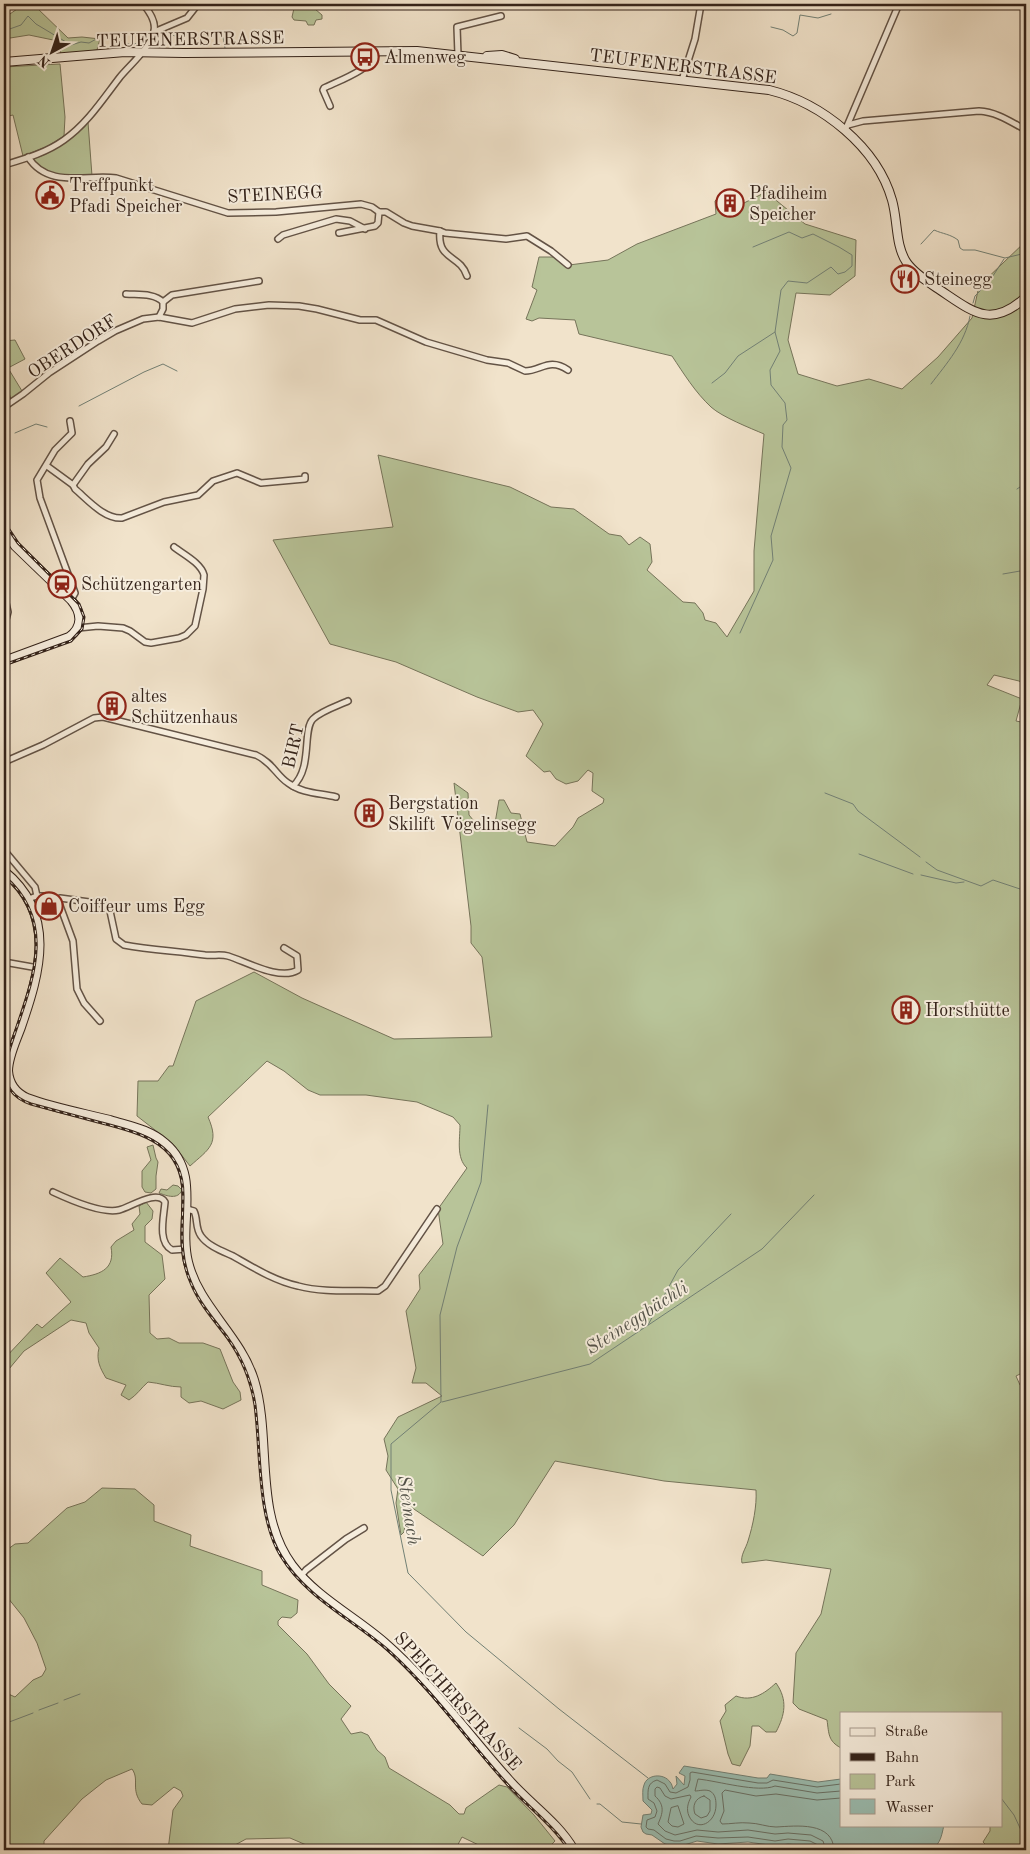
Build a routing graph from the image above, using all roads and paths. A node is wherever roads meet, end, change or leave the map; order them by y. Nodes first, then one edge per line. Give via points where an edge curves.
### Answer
1 (143, 4) edge
2 (198, 4) edge
3 (702, 4) edge
4 (899, 4) edge
5 (501, 16) dead end
6 (154, 32) junction
7 (377, 51) junction
8 (142, 52) junction
9 (458, 55) junction
10 (4, 62) edge
11 (682, 80) junction
12 (330, 106) dead end
13 (846, 128) junction
14 (1026, 130) edge
15 (28, 157) junction
16 (4, 165) edge
17 (379, 212) junction
18 (365, 228) junction
19 (440, 231) junction
20 (339, 233) dead end
21 (278, 239) dead end
22 (568, 265) dead end
23 (466, 276) dead end
24 (260, 281) dead end
25 (126, 294) dead end
26 (1026, 297) edge
27 (163, 302) junction
28 (159, 317) junction
29 (568, 370) dead end
30 (4, 407) edge
31 (70, 421) dead end
32 (114, 434) dead end
33 (47, 466) junction
34 (306, 476) dead end
35 (73, 485) junction
36 (4, 530) edge
37 (174, 547) dead end
38 (4, 594) edge
39 (71, 600) junction
40 (5, 620) edge
41 (4, 627) edge
42 (78, 628) junction
43 (4, 661) edge
44 (348, 701) dead end
45 (4, 762) edge
46 (293, 786) junction
47 (336, 797) dead end
48 (4, 850) edge
49 (4, 871) edge
50 (37, 896) junction
51 (28, 899) junction
52 (57, 900) junction
53 (284, 948) dead end
54 (4, 962) edge
55 (38, 968) junction
56 (100, 1021) dead end
57 (53, 1192) dead end
58 (187, 1209) junction
59 (437, 1209) dead end
60 (186, 1249) junction
61 (364, 1528) dead end
62 (301, 1576) junction
63 (574, 1850) edge

1 - 6 street via 152,17
2 - 6 street via 187,18
3 - 11 street via 696,39
4 - 13 street
5 - 9 street via 457,27
6 - 8 street
7 - 8 main road, TEUFENERSTRASSE
7 - 9 main road, TEUFENERSTRASSE
7 - 12 street via 373,60 361,70 324,88
8 - 10 main road, TEUFENERSTRASSE
8 - 15 street via 78,128 58,144
9 - 11 main road, TEUFENERSTRASSE
11 - 13 main road, TEUFENERSTRASSE via 785,94
13 - 14 street via 863,121 987,111
13 - 26 main road, TEUFENERSTRASSE via 885,181 907,263 922,278 980,314 994,315 1012,309
15 - 16 street
15 - 17 street, STEINEGG via 52,176 64,179 116,178 228,212 276,212 361,204
17 - 18 street via 378,223
17 - 19 street, STEINEGG via 386,212 412,226
18 - 20 street
18 - 21 street via 350,220 336,219
19 - 22 street, STEINEGG via 506,239 527,236
19 - 23 street via 441,248 462,267
24 - 27 street via 172,295
25 - 27 street, OBERDORF via 156,296
27 - 28 street
28 - 29 street, OBERDORF via 192,323 235,309 299,306 360,320 376,320 426,342 508,363 524,371 550,365
28 - 30 street, OBERDORF via 143,319 115,331 49,373
31 - 33 street via 72,433 55,450
32 - 35 street via 106,448 88,464
33 - 35 street
33 - 39 street via 38,480 38,488 75,593
34 - 35 street via 261,483 237,473 213,481 198,495 164,502 122,518 100,510
36 - 39 main road via 15,546
37 - 42 street via 203,570 197,619 191,631 179,638 151,643 123,628
38 - 40 street via 8,608
39 - 42 main road via 80,614
40 - 41 street
42 - 43 main road via 64,640
44 - 46 street, BIRT via 312,720 300,778
45 - 46 street via 94,718 103,717 256,755
46 - 47 street via 310,793
48 - 50 street via 32,883
49 - 51 main road
50 - 51 street
50 - 52 street via 50,896
51 - 55 main road via 39,933
52 - 53 street via 104,904 109,908 115,936 121,943 228,956 261,968 294,973 298,970 297,956
52 - 56 street via 73,941 77,989
54 - 55 street
55 - 58 main road, SPEICHERSTRASSE via 9,1064 13,1086 21,1095 33,1100 144,1130 164,1142 176,1154 183,1168 187,1182
57 - 60 street via 72,1201 113,1211 144,1200 162,1198 165,1202 164,1242 172,1250
58 - 59 street via 194,1211 198,1233 207,1243 275,1279 316,1290 378,1291 385,1286
58 - 60 main road, SPEICHERSTRASSE
60 - 62 main road, SPEICHERSTRASSE via 197,1287 249,1367 259,1404 271,1519 284,1552
61 - 62 street
62 - 63 main road, SPEICHERSTRASSE via 407,1664 520,1792 559,1829

